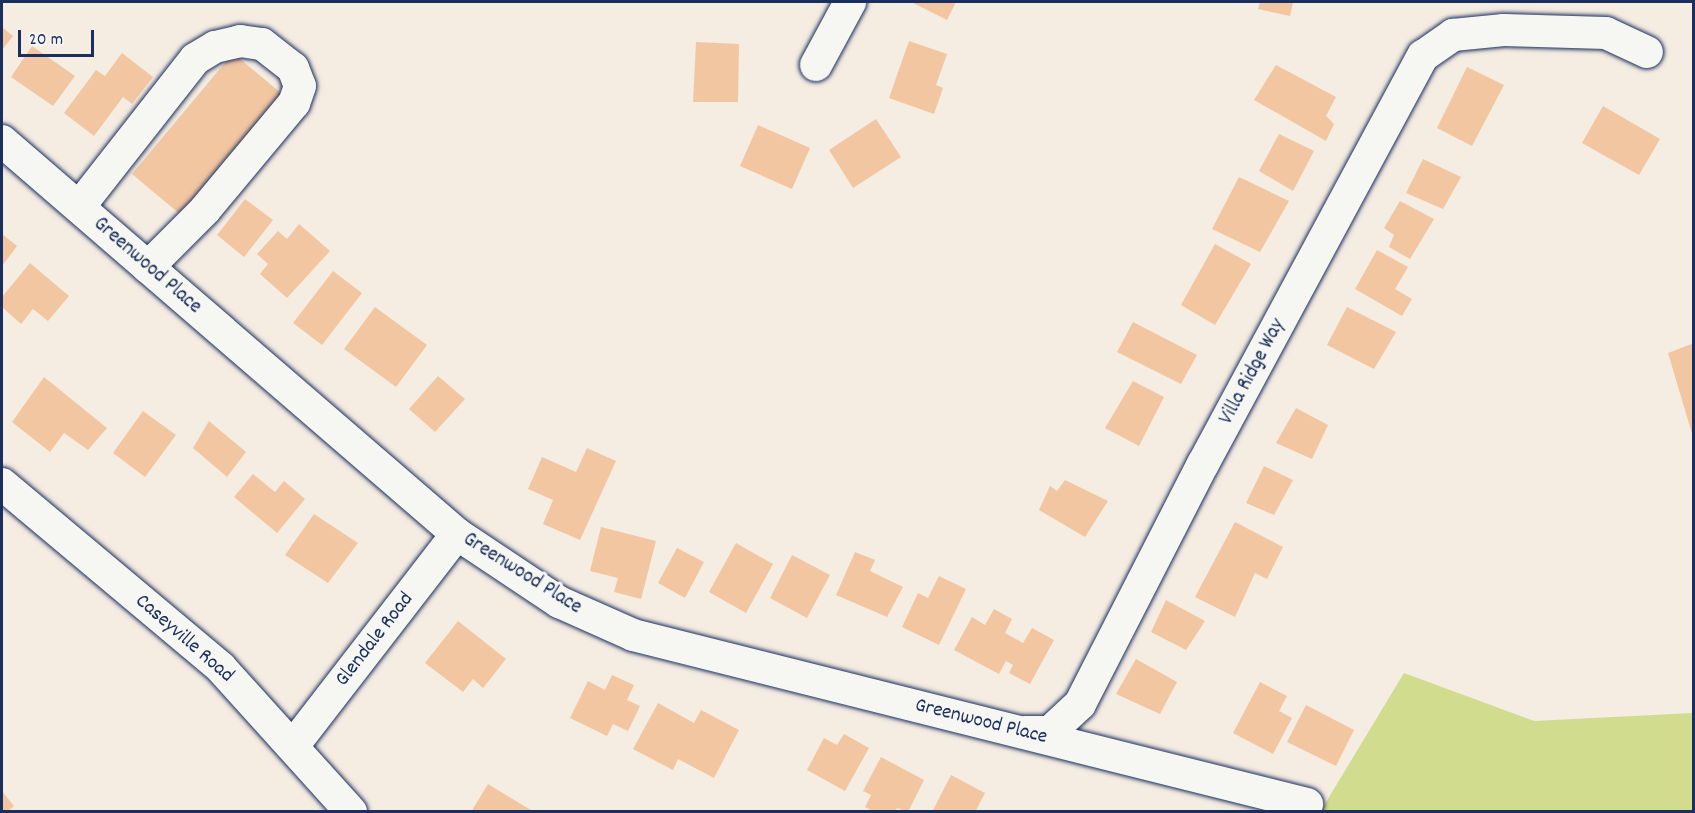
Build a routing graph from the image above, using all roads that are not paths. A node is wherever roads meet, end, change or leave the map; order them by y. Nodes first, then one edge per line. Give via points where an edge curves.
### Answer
1 (850, 2) edge
2 (1647, 52) dead end
3 (816, 65) dead end
4 (2, 141) edge
5 (79, 207) junction
6 (148, 267) junction
7 (2, 484) edge
8 (457, 534) junction
9 (1018, 732) junction
10 (293, 746) junction
11 (1307, 804) dead end
12 (351, 812) edge

1 - 3 street
2 - 9 street, Villa Ridge Way via 1606,33 1504,30 1453,35 1423,56 1080,704 1050,732
4 - 5 street, Greenwood Place
5 - 6 street, Greenwood Place
5 - 6 street via 195,59 215,47 240,40 262,44 293,68 300,86 294,104 205,210
6 - 8 street, Greenwood Place
7 - 10 street, Caseyville Road via 221,669
8 - 9 street, Greenwood Place via 559,602 633,635
8 - 10 street, Glendale Road
9 - 11 street, Greenwood Place
10 - 12 street, Caseyville Road

